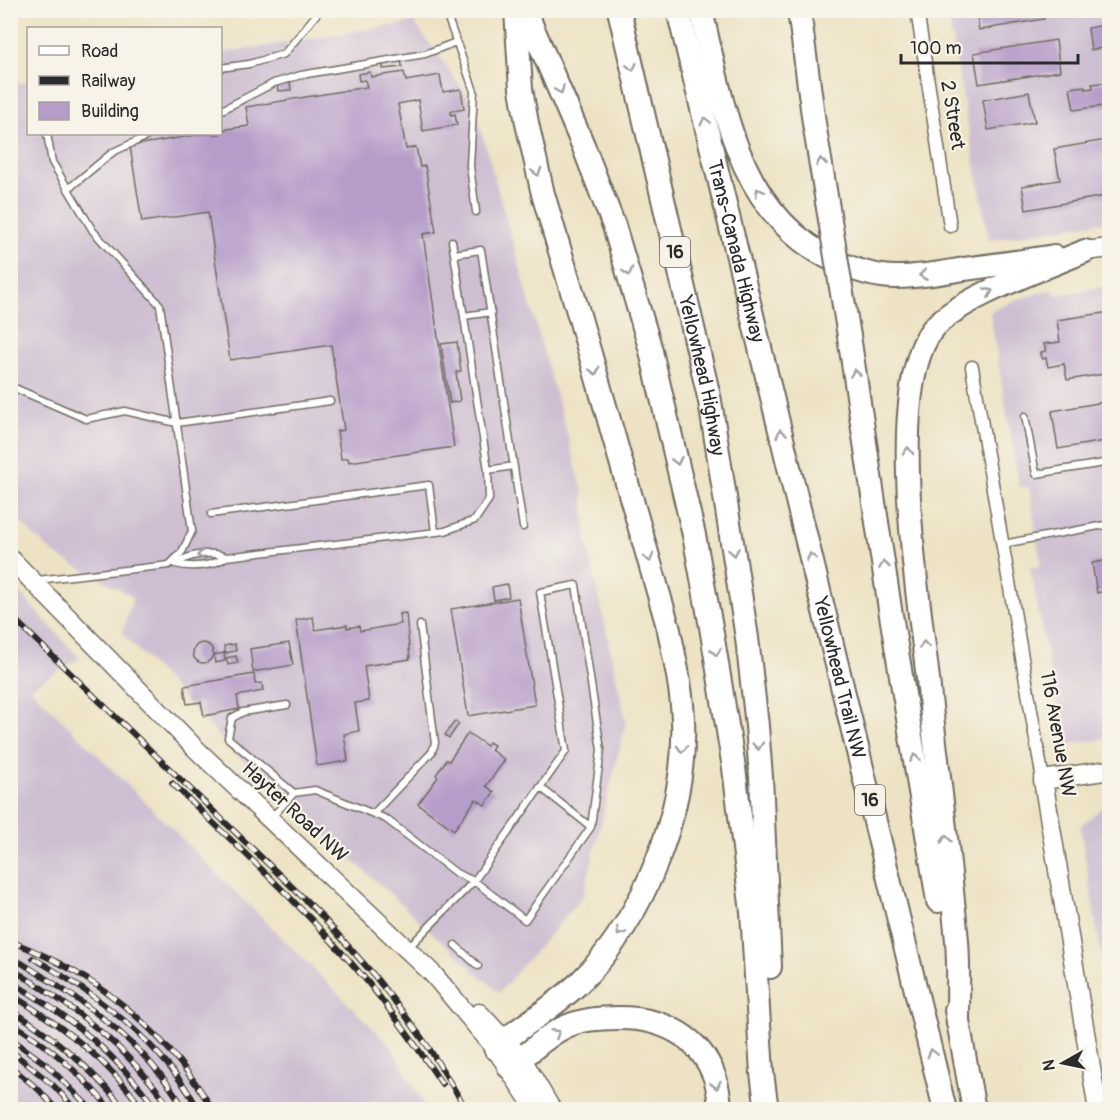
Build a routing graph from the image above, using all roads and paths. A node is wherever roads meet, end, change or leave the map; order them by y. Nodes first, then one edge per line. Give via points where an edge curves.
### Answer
1 (320, 10) edge
2 (445, 10) edge
3 (516, 10) edge
4 (525, 10) edge
5 (619, 10) edge
6 (678, 10) edge
7 (701, 10) edge
8 (783, 10) edge
9 (799, 10) edge
10 (917, 10) edge
11 (456, 42) junction
12 (222, 68) edge
13 (222, 110) edge
14 (814, 123) junction
15 (47, 135) edge
16 (150, 135) edge
17 (68, 189) junction
18 (476, 212) dead end
19 (950, 226) dead end
20 (452, 241) dead end
21 (1110, 248) edge
22 (1085, 251) junction
23 (454, 254) junction
24 (491, 312) junction
25 (464, 316) junction
26 (972, 367) dead end
27 (10, 386) edge
28 (330, 401) dead end
29 (1025, 416) dead end
30 (177, 423) junction
31 (1110, 462) edge
32 (514, 466) junction
33 (488, 470) junction
34 (795, 490) joint
35 (211, 514) dead end
36 (1110, 524) edge
37 (523, 526) dead end
38 (435, 532) junction
39 (1003, 544) junction
40 (10, 558) edge
41 (169, 565) junction
42 (34, 580) junction
43 (420, 625) dead end
44 (287, 705) dead end
45 (1110, 770) edge
46 (1043, 780) junction
47 (540, 787) junction
48 (294, 793) junction
49 (374, 813) junction
50 (270, 819) junction
51 (591, 827) junction
52 (474, 881) junction
53 (455, 945) dead end
54 (406, 949) junction
55 (478, 966) dead end
56 (958, 1023) junction
57 (500, 1044) junction
58 (515, 1067) junction
59 (522, 1110) edge
60 (536, 1110) edge
61 (552, 1110) edge
62 (721, 1110) edge
63 (767, 1110) edge
64 (777, 1110) edge
65 (945, 1110) edge
66 (974, 1110) edge
67 (1098, 1110) edge

1 - 12 lane via 284,54
2 - 11 lane
3 -> 57 highway via 521,89 535,163 669,630 683,721 681,772 674,811 649,878 622,930 581,981
4 -> 63 highway via 583,145 627,267 694,535 734,768 752,912
5 -> 64 highway, Yellowhead Highway / 16 via 710,401 747,638 761,777
34 -> 6 highway, Trans-Canada Highway / 16
22 -> 7 highway via 894,277 872,275 823,255 788,229 759,194 750,176 728,125
8 - 14 highway
9 - 14 highway
10 - 19 street, 2 Street
11 - 13 lane via 425,54 301,75 274,83
11 - 18 lane via 474,91 470,166
56 -> 14 highway, bridge
15 - 17 lane via 52,162
16 - 17 lane via 113,152
17 - 30 lane via 93,231 160,305
20 - 23 lane
21 - 22 street
56 -> 22 highway via 957,944 911,509 907,452 912,389 923,344 949,315 973,299
23 - 24 lane via 481,249
23 - 25 lane
24 - 25 lane
24 - 32 lane
25 - 33 lane
26 - 39 street, 116 Avenue NW
27 - 30 lane via 86,418 125,411
28 - 30 lane
29 - 31 lane via 1036,474
30 - 41 lane via 192,531 182,552
32 - 33 lane
32 - 37 lane
33 - 38 lane via 489,499 475,520
65 -> 34 highway, Yellowhead Trail NW / 16
35 - 38 lane via 429,485
36 - 39 lane
38 - 41 lane via 226,557 218,562 184,567
39 - 46 street, 116 Avenue NW
40 - 42 street, Hayter Road NW
41 - 42 lane
42 - 50 street, Hayter Road NW via 197,750
43 - 49 lane via 435,743 432,752
44 - 48 lane via 243,712 232,718 228,738
45 - 46 street
46 - 67 street, 116 Avenue NW
47 - 51 lane
47 - 51 lane via 566,751 540,592 576,585 601,750
47 - 52 lane
48 - 49 lane via 315,790
48 - 50 lane
49 - 52 lane via 456,873
50 - 54 street, Hayter Road NW
51 - 52 lane via 525,920
52 - 54 lane
53 - 55 lane
54 - 57 street, Hayter Road NW via 476,1010
56 - 66 highway
57 - 58 street
58 - 59 street
58 - 60 street
58 - 61 street
58 -> 62 highway via 562,1029 587,1019 638,1018 679,1032 691,1041 715,1079

